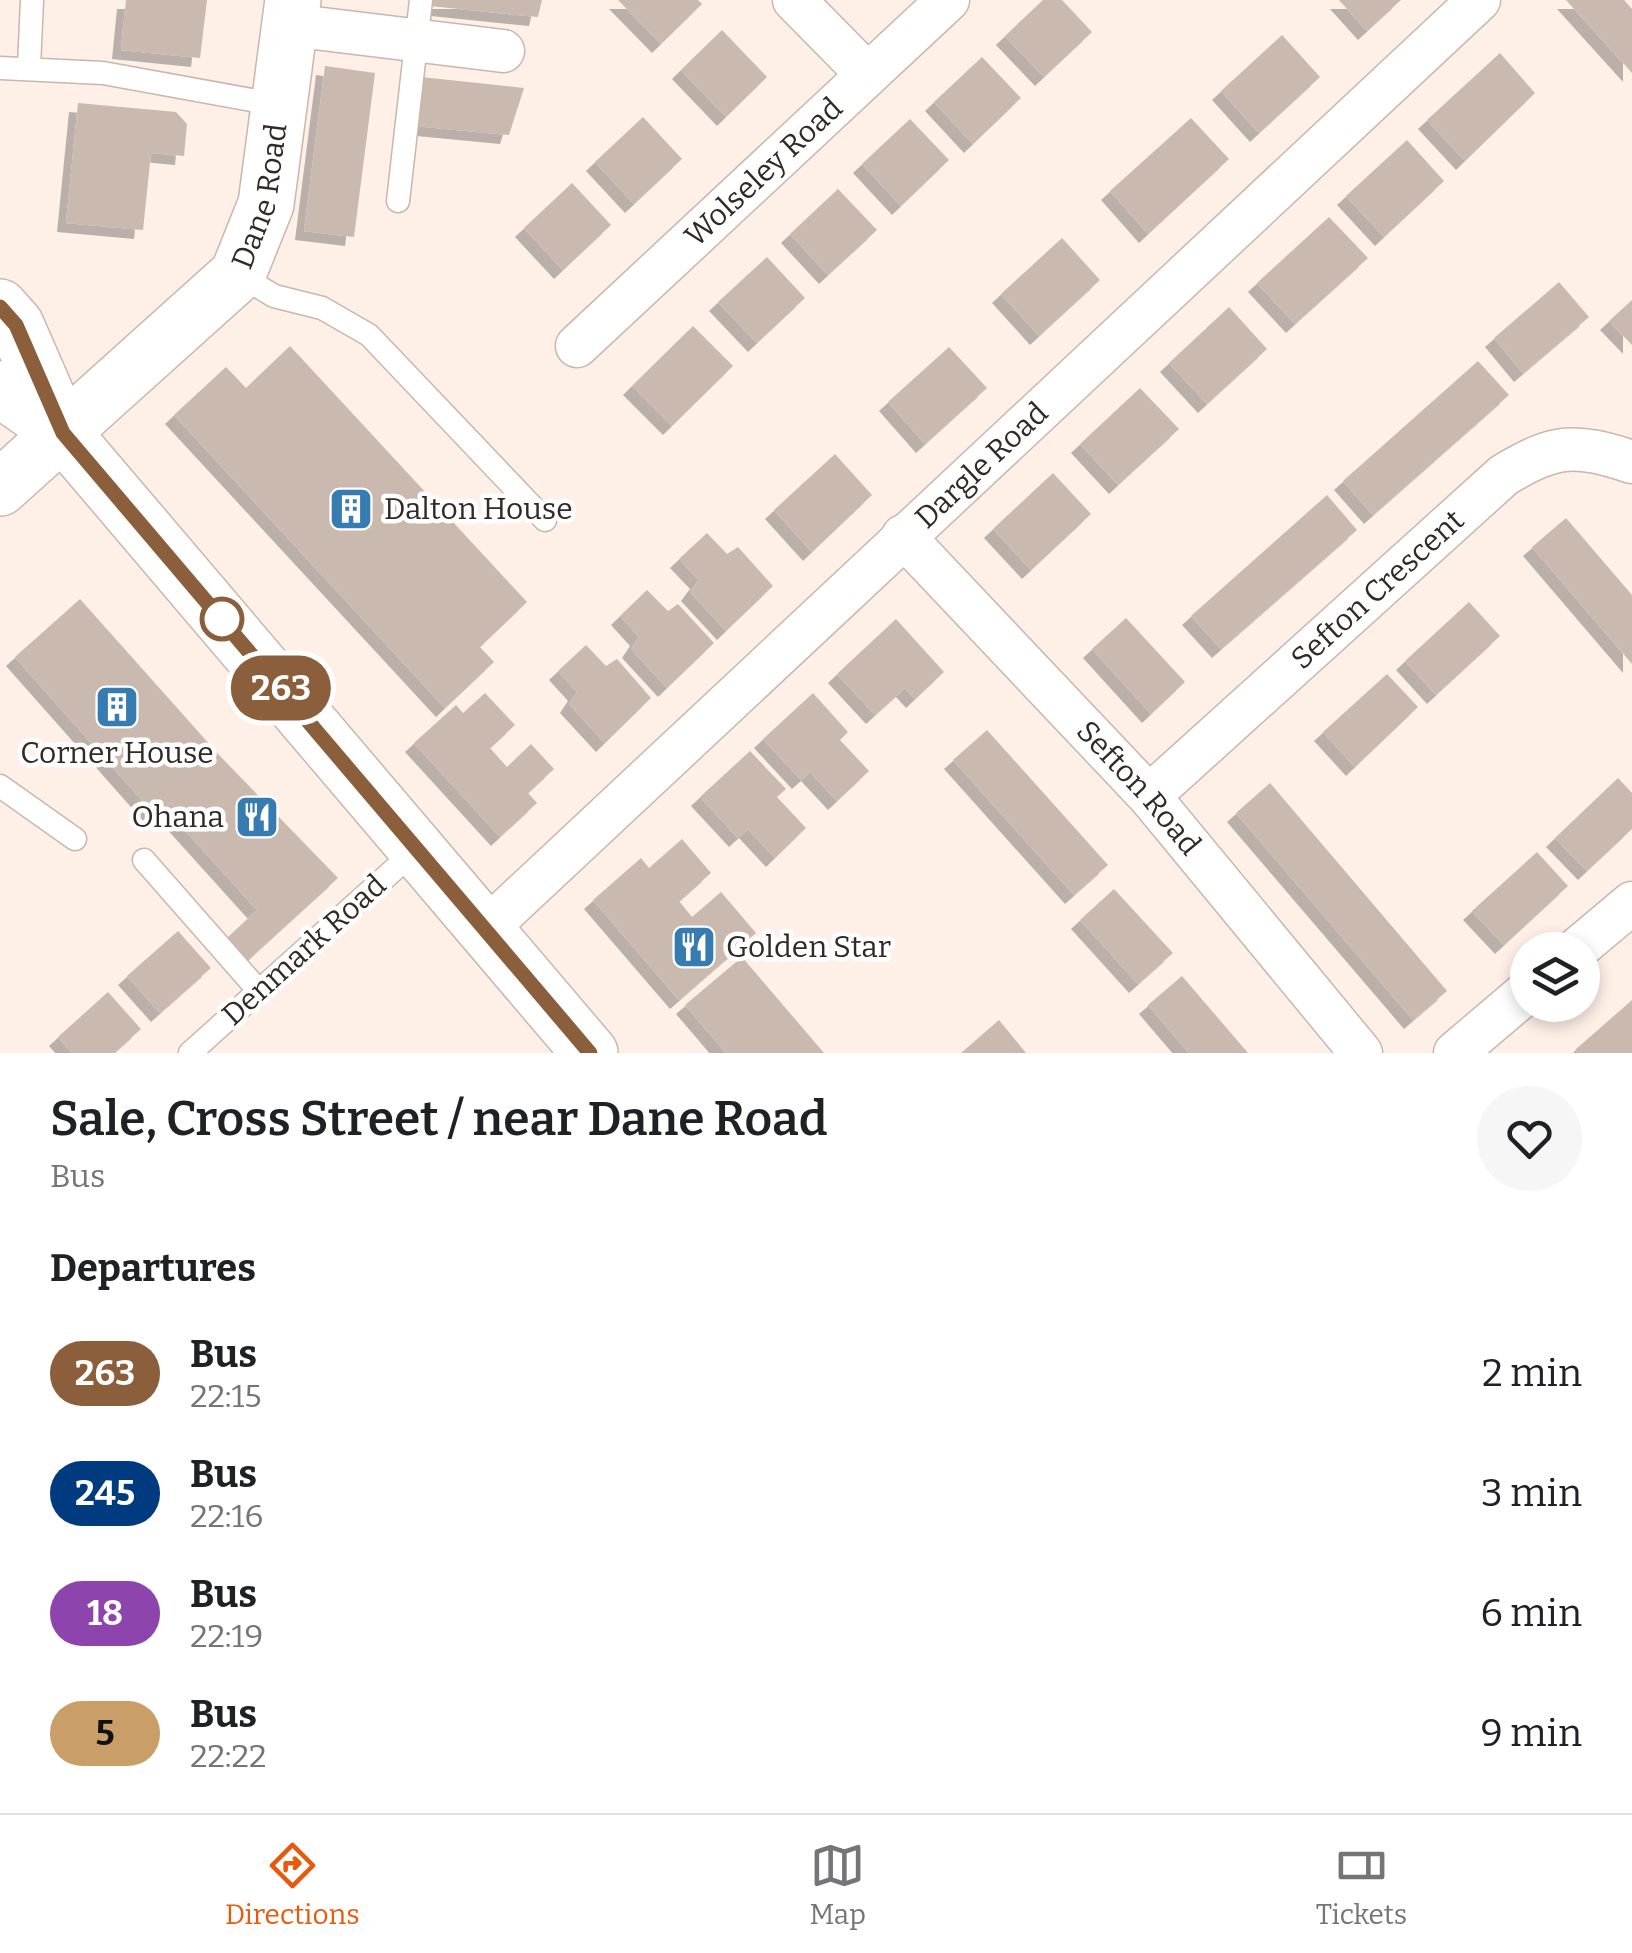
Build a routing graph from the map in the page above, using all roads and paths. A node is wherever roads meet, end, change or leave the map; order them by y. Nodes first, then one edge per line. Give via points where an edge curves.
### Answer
1 (32, 0) edge
2 (794, 0) edge
3 (948, 0) edge
4 (1479, 0) edge
5 (291, 13) edge
6 (418, 20) edge
7 (503, 51) dead end
8 (29, 67) junction
9 (0, 68) edge
10 (867, 74) junction
11 (279, 104) junction
12 (398, 201) dead end
13 (238, 274) junction
14 (0, 307) edge
15 (577, 346) dead end
16 (0, 389) edge
17 (63, 433) junction
18 (1632, 462) edge
19 (0, 488) edge
20 (545, 520) dead end
21 (903, 536) junction
22 (0, 786) edge
23 (1149, 796) junction
24 (75, 840) dead end
25 (419, 848) junction
26 (144, 860) dead end
27 (1632, 903) edge
28 (485, 930) junction
29 (1597, 932) edge
30 (259, 990) junction
31 (1510, 1006) edge
32 (190, 1053) edge
33 (590, 1053) edge
34 (1361, 1053) edge
35 (1455, 1053) edge

1 - 8 lane
2 - 10 street
3 - 10 street, Wolseley Road
4 - 21 street, Dargle Road
5 - 6 street
5 - 11 main road, Dane Road
6 - 7 street
6 - 12 lane
8 - 9 lane
8 - 11 lane
10 - 15 street, Wolseley Road
11 - 13 main road, Dane Road via 266,204
13 - 17 main road, Dane Road
13 - 20 lane via 368,335
14 - 17 main road via 16,325
16 - 17 main road
17 - 19 main road, Dane Road
17 - 25 main road
18 - 23 street, Sefton Crescent via 1592,448 1544,452 1504,476
21 - 23 street, Sefton Road
21 - 28 street, Dargle Road
22 - 24 lane
23 - 34 street, Sefton Road
25 - 28 main road
25 - 30 lane, Denmark Road
26 - 30 lane
27 - 29 street
28 - 33 main road
30 - 32 lane, Denmark Road
31 - 35 street

